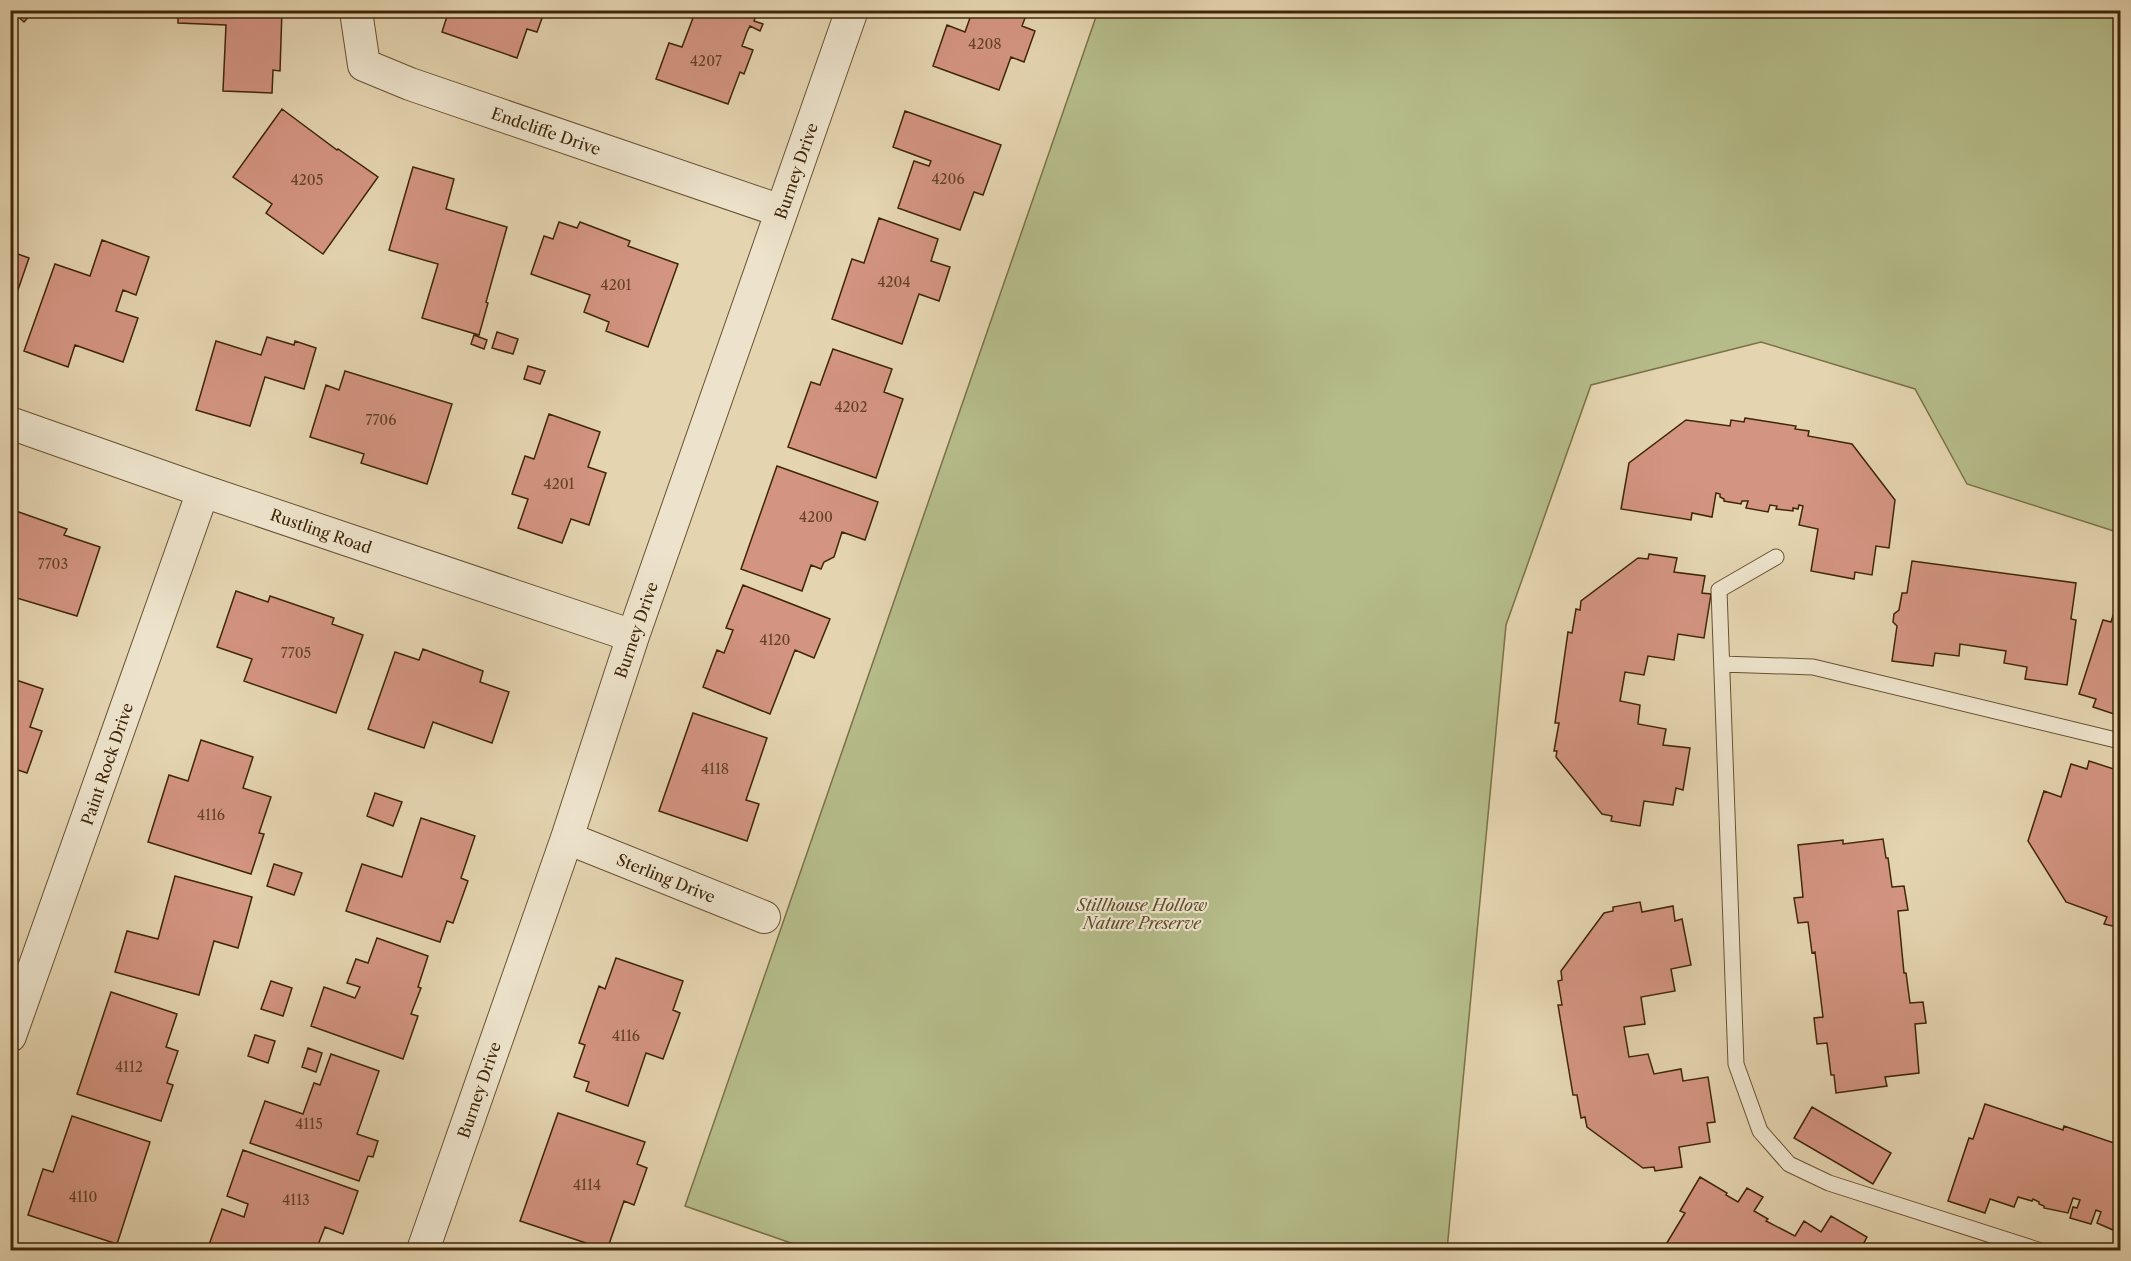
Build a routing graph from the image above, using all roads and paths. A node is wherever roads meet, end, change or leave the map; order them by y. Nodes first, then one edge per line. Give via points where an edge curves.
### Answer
1 (359, 10) edge
2 (852, 10) edge
3 (781, 211) junction
4 (10, 423) edge
5 (203, 491) junction
6 (1776, 557) dead end
7 (633, 636) junction
8 (1722, 664) junction
9 (2121, 741) edge
10 (567, 838) junction
11 (765, 917) dead end
12 (10, 1036) edge
13 (423, 1251) edge
14 (2038, 1251) edge

1 - 3 street, Endcliffe Drive via 364,65
2 - 3 street, Burney Drive
3 - 7 street, Burney Drive
4 - 5 street, Rustling Road
5 - 7 street, Rustling Road
5 - 12 street, Paint Rock Drive
6 - 8 lane via 1719,590
7 - 10 street, Burney Drive
8 - 9 lane via 1812,667
8 - 14 lane via 1736,1064 1760,1131 1789,1164 1829,1183
10 - 11 street, Sterling Drive
10 - 13 street, Burney Drive

